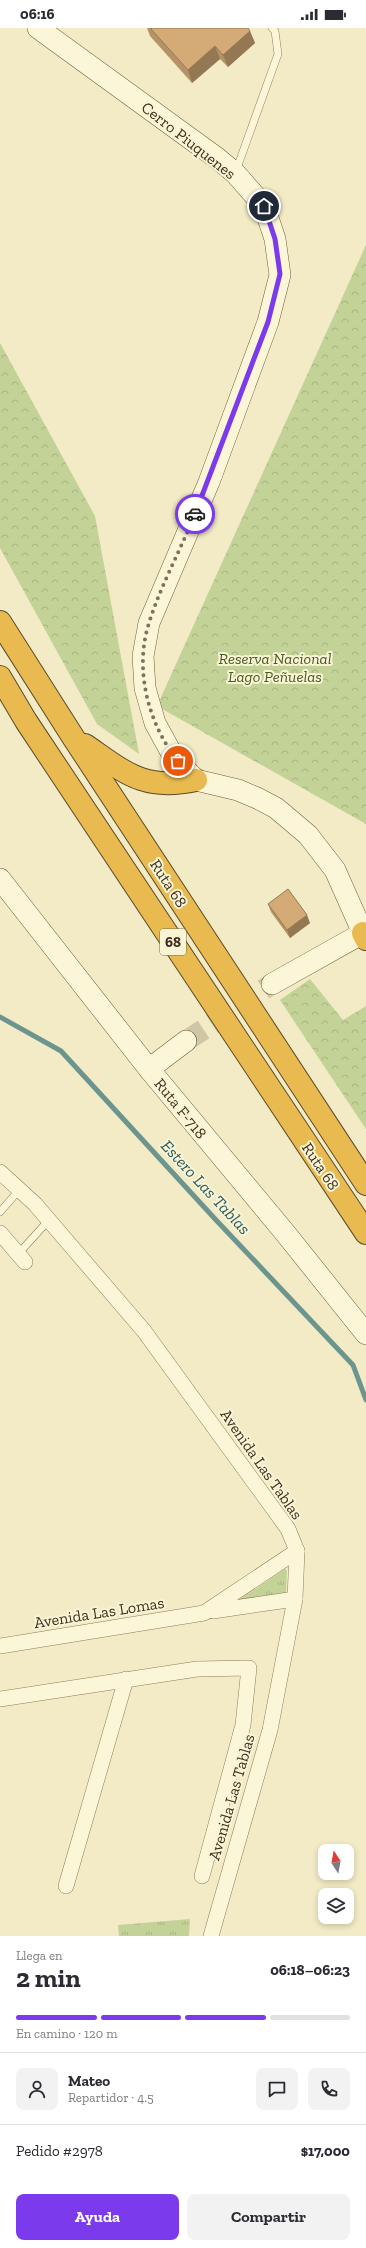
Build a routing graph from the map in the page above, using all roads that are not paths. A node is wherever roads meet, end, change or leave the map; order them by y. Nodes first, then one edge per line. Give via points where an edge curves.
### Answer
1 (38, 28) edge
2 (272, 28) edge
3 (235, 173) junction
4 (0, 622) edge
5 (0, 677) edge
6 (0, 711) edge
7 (26, 721) junction
8 (73, 737) junction
9 (196, 780) junction
10 (0, 879) edge
11 (364, 936) edge
12 (272, 984) tunnel mouth
13 (186, 1041) tunnel mouth
14 (149, 1069) junction
15 (0, 1172) edge
16 (366, 1184) edge
17 (20, 1188) junction
18 (0, 1212) edge
19 (49, 1220) junction
20 (0, 1233) edge
21 (366, 1233) edge
22 (22, 1258) joint
23 (366, 1334) edge
24 (297, 1551) junction
25 (295, 1599) junction
26 (204, 1613) junction
27 (0, 1646) edge
28 (126, 1680) junction
29 (0, 1699) edge
30 (202, 1876) dead end
31 (66, 1886) dead end
32 (211, 1936) edge

1 - 3 street, Cerro Piuquenes
2 - 3 lane via 275,31 278,54
3 - 9 street, Cerro Piuquenes via 264,206 275,239 280,274 268,322 209,482 149,623 144,656 145,688 155,723 172,754
4 - 8 highway, Ruta 68 / 68
5 - 7 highway, Ruta 68 / 68
6 - 7 highway
7 - 21 highway, Ruta 68 / 68
8 - 9 highway via 107,763 132,776 158,783 184,783
8 - 16 highway, Ruta 68 / 68
9 - 11 street via 238,790 257,798 276,808 308,835 335,870
10 - 14 street, Ruta F-718
11 - 12 street
13 - 14 street
14 - 23 street, Ruta F-718 via 301,1251
15 - 17 street, Avenida Las Tablas
17 - 18 lane
17 - 19 street, Avenida Las Tablas
19 - 22 lane
19 - 24 street, Avenida Las Tablas via 144,1331 288,1529
20 - 22 street
24 - 25 street, Avenida Las Tablas
24 - 26 street, Avenida Las Lomas
25 - 26 street, Avenida Las Lomas
25 - 32 street, Avenida Las Tablas via 270,1730
26 - 27 street, Avenida Las Lomas
28 - 29 street
28 - 30 street via 197,1670 249,1668 243,1725
28 - 31 street

